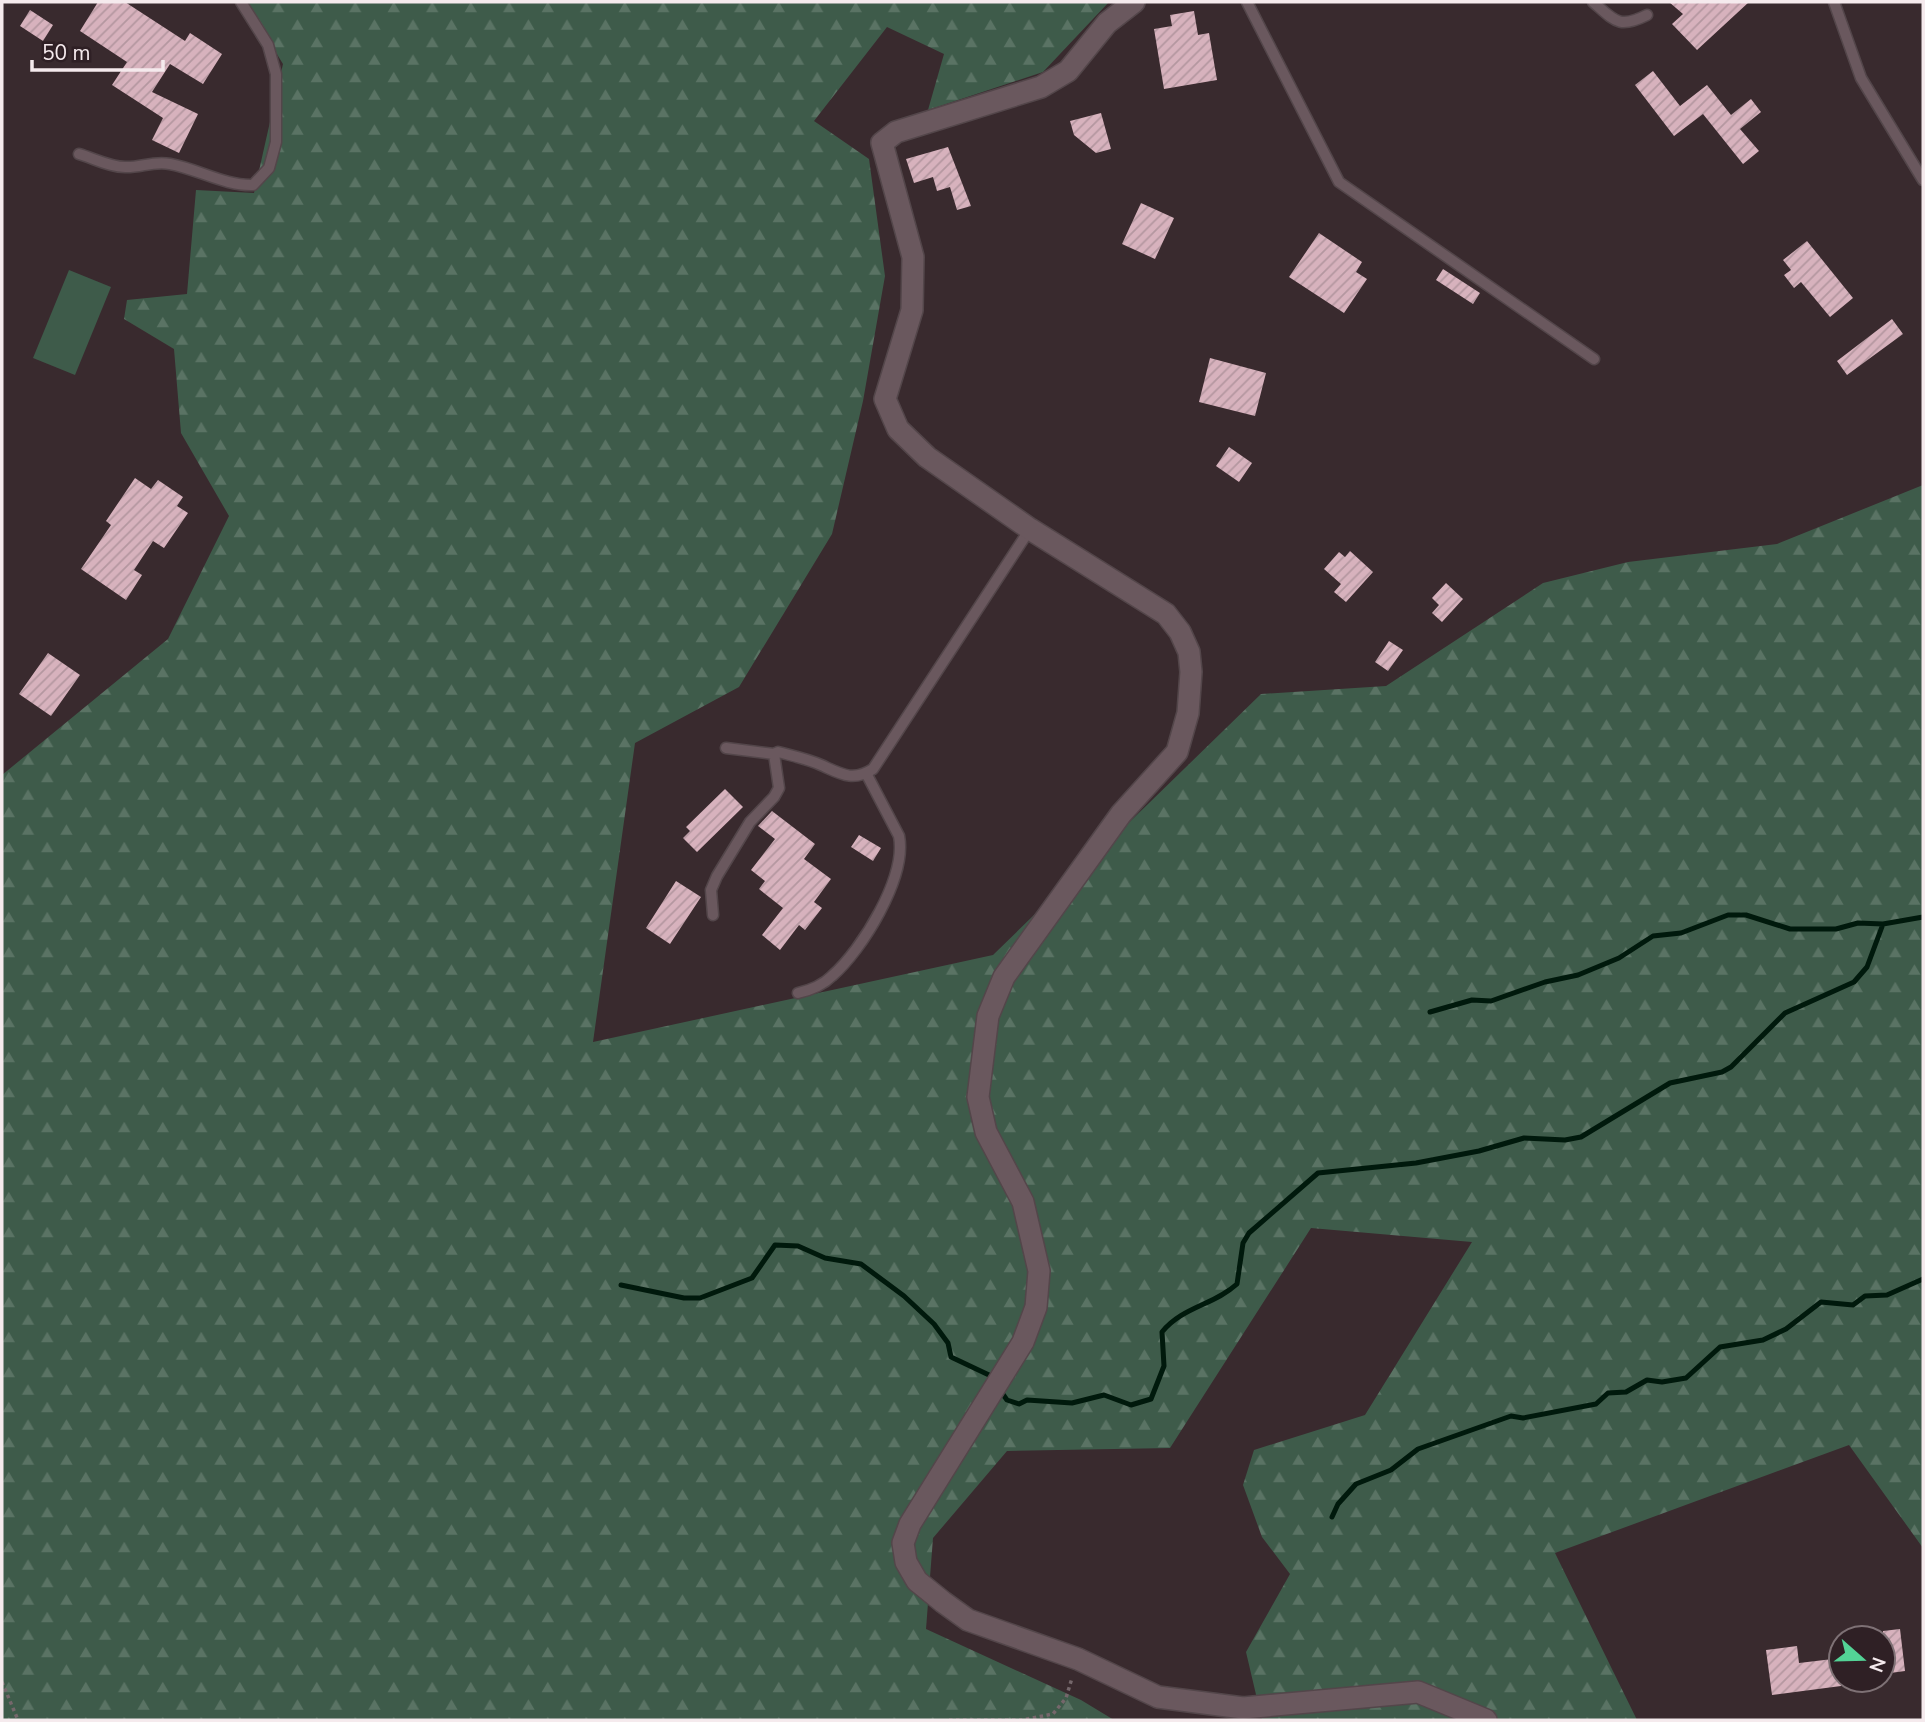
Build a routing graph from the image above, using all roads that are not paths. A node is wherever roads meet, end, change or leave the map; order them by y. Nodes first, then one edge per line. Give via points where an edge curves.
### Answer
1 (241, 2) edge
2 (1134, 2) edge
3 (1247, 2) edge
4 (1593, 2) edge
5 (1834, 2) edge
6 (1647, 15) dead end
7 (79, 155) dead end
8 (1923, 180) edge
9 (1594, 359) dead end
10 (1030, 528) junction
11 (726, 748) dead end
12 (774, 754) junction
13 (866, 773) junction
14 (713, 915) dead end
15 (798, 993) dead end
16 (1486, 1720) edge

1 - 7 lane via 268,45 276,74 276,142 269,168 253,185 237,185 166,163 125,167
2 - 10 street via 1107,23 1068,71 1041,87 896,132 881,143 914,257 912,310 886,392 890,412 913,446
3 - 9 lane via 1339,182
4 - 6 lane via 1617,23
5 - 8 lane via 1861,78
10 - 13 lane via 873,769
10 - 16 street via 1166,614 1181,632 1189,652 1192,691 1177,752 1121,814 992,1000 978,1097 980,1115 1023,1202 1039,1271 1037,1307 1023,1342 927,1496 903,1543 906,1562 917,1581 968,1619 1078,1659 1158,1697 1243,1708 1418,1692
11 - 12 lane
12 - 13 lane via 797,757 836,774
12 - 14 lane via 779,788 750,822 717,876 711,890
13 - 15 lane via 899,836 901,848 893,882 839,970

